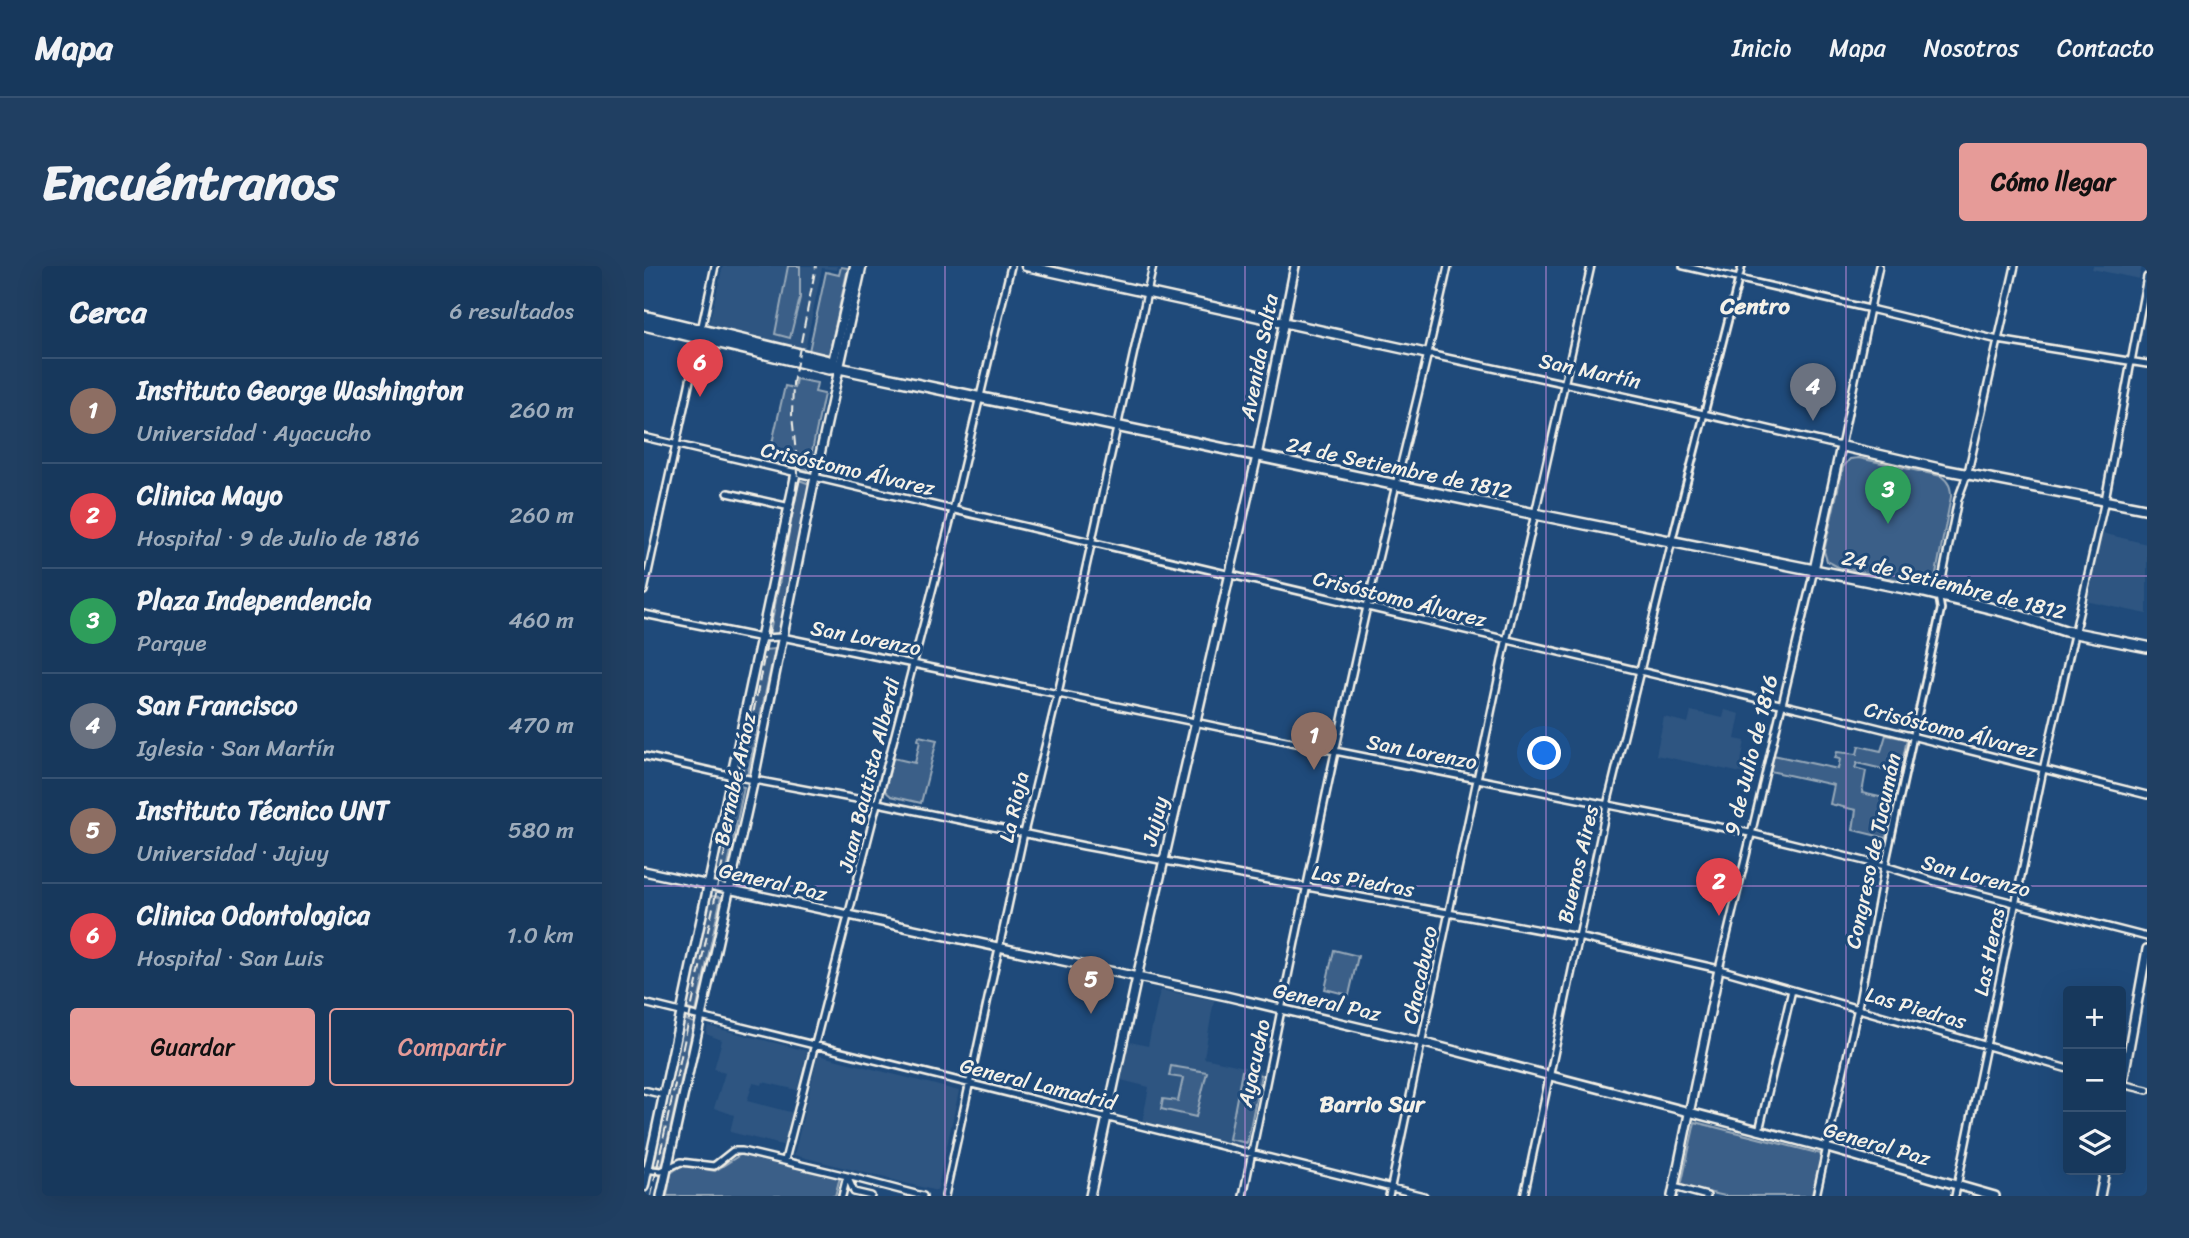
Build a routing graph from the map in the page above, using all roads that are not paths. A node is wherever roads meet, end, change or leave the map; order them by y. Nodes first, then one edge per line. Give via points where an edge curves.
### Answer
1 (715, 266) edge
2 (855, 266) edge
3 (862, 266) edge
4 (1011, 266) edge
5 (1026, 266) edge
6 (1153, 266) edge
7 (1295, 266) edge
8 (1448, 266) edge
9 (1591, 266) edge
10 (1683, 266) edge
11 (1742, 266) edge
12 (1879, 266) edge
13 (2015, 266) edge
14 (2147, 277) edge
15 (1739, 279) junction
16 (1147, 292) junction
17 (1870, 309) junction
18 (644, 316) edge
19 (1284, 321) junction
20 (644, 325) edge
21 (699, 334) junction
22 (1998, 340) junction
23 (1428, 354) junction
24 (2132, 362) junction
25 (836, 365) junction
26 (2147, 365) edge
27 (1563, 383) junction
28 (979, 397) junction
29 (1704, 415) junction
30 (1117, 426) junction
31 (644, 437) edge
32 (674, 444) junction
33 (1841, 446) junction
34 (1257, 456) junction
35 (1968, 472) junction
36 (796, 473) junction
37 (816, 477) junction
38 (1398, 485) junction
39 (728, 494) dead end
40 (2105, 500) junction
41 (790, 507) junction
42 (2147, 509) edge
43 (953, 510) junction
44 (1535, 514) junction
45 (1672, 541) junction
46 (1090, 542) junction
47 (1814, 570) junction
48 (1230, 574) junction
49 (644, 592) edge
50 (1939, 595) junction
51 (1367, 607) junction
52 (644, 614) edge
53 (2076, 632) junction
54 (782, 637) junction
55 (762, 638) junction
56 (1506, 642) junction
57 (2147, 647) edge
58 (913, 663) junction
59 (1639, 672) junction
60 (1058, 692) junction
61 (1782, 705) junction
62 (1197, 721) junction
63 (1913, 736) junction
64 (1335, 751) junction
65 (644, 756) edge
66 (2043, 770) junction
67 (733, 776) junction
68 (754, 779) junction
69 (1476, 779) junction
70 (2147, 795) edge
71 (878, 803) junction
72 (1607, 805) junction
73 (1024, 833) junction
74 (1750, 833) junction
75 (1164, 859) junction
76 (1885, 866) junction
77 (644, 871) edge
78 (707, 885) junction
79 (1305, 887) junction
80 (728, 890) junction
81 (2015, 904) junction
82 (1449, 913) junction
83 (849, 917) junction
84 (1578, 937) junction
85 (2147, 937) edge
86 (999, 947) junction
87 (2147, 949) edge
88 (1719, 969) junction
89 (1137, 977) junction
90 (1792, 990) junction
91 (644, 1003) edge
92 (1858, 1007) junction
93 (1281, 1008) junction
94 (682, 1012) junction
95 (701, 1017) junction
96 (1421, 1042) junction
97 (1987, 1045) junction
98 (814, 1046) junction
99 (2126, 1060) edge
100 (2063, 1068) edge
101 (1550, 1076) junction
102 (971, 1084) junction
103 (2126, 1088) edge
104 (644, 1090) edge
105 (2147, 1090) edge
106 (664, 1095) junction
107 (1689, 1113) junction
108 (1108, 1118) junction
109 (1759, 1130) junction
110 (1827, 1148) junction
111 (1252, 1154) junction
112 (785, 1160) junction
113 (667, 1167) junction
114 (646, 1169) edge
115 (2104, 1175) edge
116 (847, 1176) junction
117 (1957, 1185) junction
118 (644, 1187) edge
119 (1674, 1187) junction
120 (1391, 1188) junction
121 (661, 1196) edge
122 (842, 1196) edge
123 (871, 1196) edge
124 (923, 1196) edge
125 (945, 1196) edge
126 (1090, 1196) edge
127 (1243, 1196) edge
128 (1389, 1196) edge
129 (1424, 1196) edge
130 (1524, 1196) edge
131 (1672, 1196) edge
132 (1707, 1196) edge
133 (1816, 1196) edge
134 (1955, 1196) edge
135 (1995, 1196) edge
136 (2100, 1196) edge

1 - 21 street
2 - 25 main road
3 - 25 street, Bernabé Aráoz
4 - 28 street, Juan Bautista Alberdi
5 - 16 main road, San Martín
6 - 16 street, La Rioja
7 - 19 street, Avenida Salta
8 - 23 street, Ayacucho
9 - 27 street, Chacabuco
10 - 15 street
11 - 15 street
12 - 17 street
13 - 22 street
14 - 24 street, Las Heras
15 - 17 street
15 - 29 street
16 - 19 main road, San Martín
16 - 30 street, La Rioja
17 - 22 street
17 - 33 street
18 - 21 main road, 24 de Setiembre de 1812
19 - 23 main road, San Martín
19 - 34 street, Avenida Salta
20 - 21 main road, 24 de Setiembre de 1812
21 - 25 main road, 24 de Setiembre de 1812
21 - 32 street
22 - 24 street
22 - 35 street
23 - 27 street, San Martín
23 - 38 street, Ayacucho
24 - 26 street
24 - 40 street, Las Heras
25 - 28 main road, 24 de Setiembre de 1812
25 - 37 street, Bernabé Aráoz
27 - 29 street, San Martín
27 - 44 street, Chacabuco
28 - 30 main road, 24 de Setiembre de 1812
28 - 43 street, Juan Bautista Alberdi
29 - 33 street, San Martín
29 - 45 street
30 - 34 main road, 24 de Setiembre de 1812
30 - 46 street, La Rioja
31 - 32 street, Crisóstomo Álvarez
32 - 36 street, Crisóstomo Álvarez
32 - 49 street
33 - 35 main road, San Martín
33 - 47 street
34 - 38 main road, 24 de Setiembre de 1812
34 - 48 street, Jujuy
35 - 40 main road, San Martín
35 - 50 street via 1958,499
36 - 37 street, Crisóstomo Álvarez
36 - 41 street, Bernabé Aráoz
37 - 43 street, Crisóstomo Álvarez
37 - 54 street, Bernabé Aráoz
38 - 44 main road, 24 de Setiembre de 1812
38 - 51 street, Ayacucho
39 - 41 street
40 - 42 main road, San Martín
40 - 53 street, Las Heras
41 - 55 street, Bernabé Aráoz
43 - 46 street, Crisóstomo Álvarez
43 - 58 street, Juan Bautista Alberdi
44 - 45 main road, 24 de Setiembre de 1812
44 - 56 street, Chacabuco
45 - 47 main road, 24 de Setiembre de 1812
45 - 59 street, Buenos Aires
46 - 48 street, Crisóstomo Álvarez
46 - 60 street, La Rioja
47 - 50 main road, 24 de Setiembre de 1812
47 - 61 street, 9 de Julio de 1816
48 - 51 street, Crisóstomo Álvarez
48 - 62 street, Jujuy
50 - 53 main road, 24 de Setiembre de 1812
50 - 63 street, Congreso de Tucumán via 1941,609
51 - 56 street, Crisóstomo Álvarez
51 - 64 street, Ayacucho
52 - 55 street, San Lorenzo
53 - 57 main road, 24 de Setiembre de 1812
53 - 66 street, Las Heras
54 - 55 street, San Lorenzo
54 - 58 street, San Lorenzo
54 - 68 street, Bernabé Aráoz
55 - 67 street, Bernabé Aráoz
56 - 59 street, Crisóstomo Álvarez
56 - 69 street, Chacabuco
58 - 60 street, San Lorenzo
58 - 71 street, Juan Bautista Alberdi
59 - 61 street, Crisóstomo Álvarez
59 - 72 street, Buenos Aires
60 - 62 street, San Lorenzo
60 - 73 street, La Rioja
61 - 63 street, Crisóstomo Álvarez
61 - 74 street, 9 de Julio de 1816
62 - 64 street, San Lorenzo
62 - 75 street, Jujuy
63 - 66 street, Crisóstomo Álvarez
63 - 76 street, Congreso de Tucumán
64 - 69 street, San Lorenzo
64 - 79 street, Ayacucho
65 - 67 street, Las Piedras
66 - 70 street, Crisóstomo Álvarez
66 - 81 street, Las Heras
67 - 68 street, Las Piedras
67 - 78 street, Bernabé Aráoz
68 - 71 street, Las Piedras
68 - 80 street, Bernabé Aráoz
69 - 72 street, San Lorenzo
69 - 82 street, Chacabuco
71 - 73 street, Las Piedras
71 - 83 street, Juan Bautista Alberdi
72 - 74 street, San Lorenzo
72 - 84 street, Buenos Aires
73 - 75 street, Las Piedras
73 - 86 street, La Rioja
74 - 76 street, San Lorenzo
74 - 88 street, 9 de Julio de 1816
75 - 79 street, Las Piedras
75 - 89 street, Jujuy
76 - 81 street, San Lorenzo
76 - 92 street, Congreso de Tucumán
77 - 78 street, General Paz
78 - 80 street, General Paz
78 - 94 street, Bernabé Aráoz
79 - 82 street, Las Piedras
79 - 93 street, Ayacucho
80 - 83 street, General Paz
80 - 95 street, Bernabé Aráoz
81 - 85 street, San Lorenzo
81 - 97 street, Las Heras
82 - 84 street, Las Piedras
82 - 96 street, Chacabuco
83 - 86 street, General Paz
83 - 98 street, Juan Bautista Alberdi
84 - 88 street, Las Piedras
84 - 101 street, Buenos Aires
86 - 89 street, General Paz
86 - 102 street, La Rioja
87 - 99 street
88 - 90 street, Las Piedras
88 - 107 street, 9 de Julio de 1816
89 - 93 street, General Paz
89 - 108 street, Jujuy
90 - 92 street, Las Piedras
90 - 109 street
91 - 94 street, General Lamadrid
92 - 97 street, Las Piedras
92 - 110 street, Congreso de Tucumán
93 - 96 street, General Paz
93 - 111 street, Ayacucho
94 - 95 street, General Lamadrid
94 - 106 street, Bernabé Aráoz
95 - 98 street, General Lamadrid
95 - 113 street, Bernabé Aráoz
96 - 101 street, General Paz
96 - 120 street, Chacabuco
97 - 100 street, Las Piedras
97 - 117 street, Las Heras
98 - 102 street, General Lamadrid
98 - 112 street, Juan Bautista Alberdi
101 - 107 street, General Paz
101 - 130 street, Buenos Aires
102 - 108 street, General Lamadrid
102 - 125 street, La Rioja
103 - 105 street
104 - 106 street
106 - 114 street, Bernabé Aráoz
107 - 109 street, General Paz
107 - 119 street, 9 de Julio de 1816
108 - 111 street, General Lamadrid
108 - 126 street, Jujuy
109 - 110 street, General Paz
110 - 117 street, General Paz
110 - 133 street, Congreso de Tucumán
111 - 120 street, General Lamadrid
111 - 127 street, Ayacucho
112 - 113 street via 733,1151 714,1166 681,1162
112 - 116 street
113 - 114 street
113 - 121 street, Bernabé Aráoz
114 - 118 street, Bernabé Aráoz
115 - 136 street
116 - 122 street
116 - 123 street via 854,1192
116 - 124 street
117 - 134 street, Las Heras
117 - 135 street, General Paz
119 - 131 street, 9 de Julio de 1816
119 - 132 street
120 - 128 street, Chacabuco
120 - 129 street, General Lamadrid

